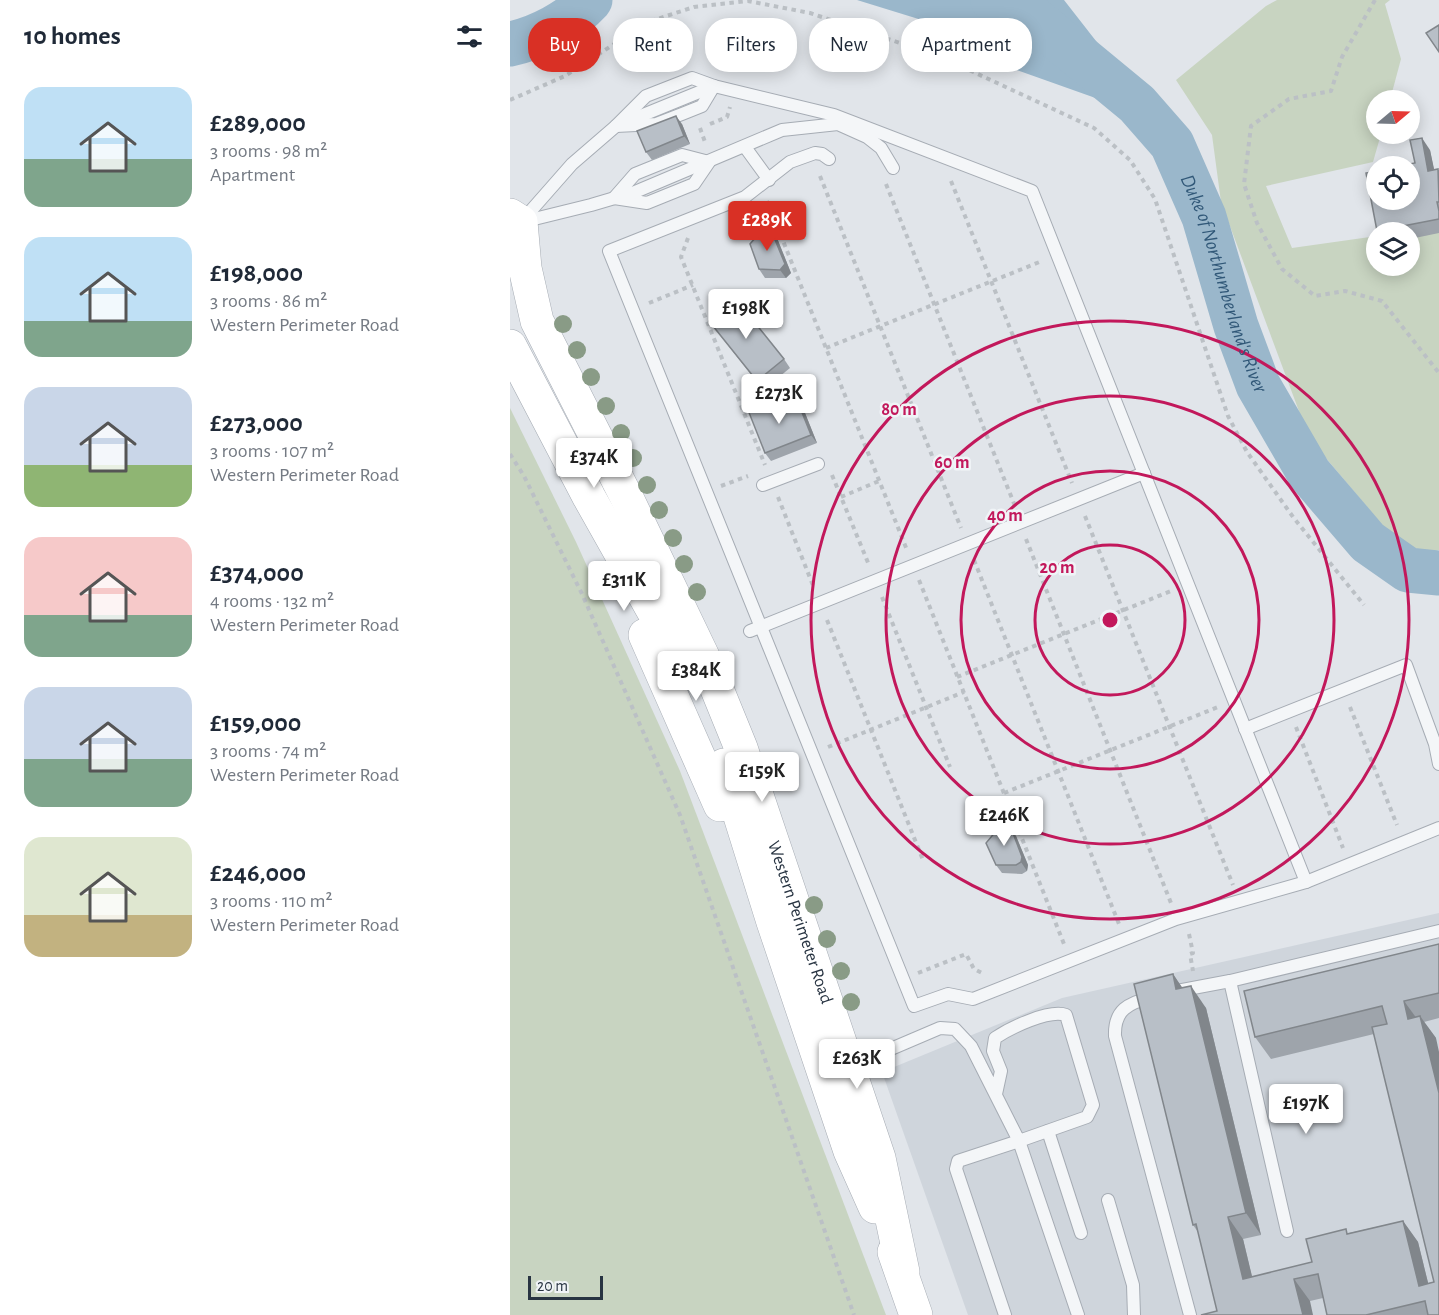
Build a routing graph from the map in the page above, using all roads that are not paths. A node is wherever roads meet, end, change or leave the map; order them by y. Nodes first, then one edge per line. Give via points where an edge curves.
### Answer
1 (745, 147) junction
2 (829, 159) dead end
3 (893, 168) dead end
4 (769, 180) junction
5 (515, 218) edge
6 (510, 346) edge
7 (818, 464) dead end
8 (1144, 473) junction
9 (767, 484) road end
10 (589, 497) junction
11 (756, 629) junction
12 (692, 637) junction
13 (705, 696) junction
14 (1245, 729) junction
15 (741, 748) junction
16 (1439, 764) edge
17 (1439, 828) edge
18 (1306, 882) junction
19 (773, 922) junction
20 (1439, 931) edge
21 (1230, 981) junction
22 (850, 1067) junction
23 (996, 1094) junction
24 (1048, 1131) junction
25 (1019, 1141) junction
26 (1108, 1200) dead end
27 (1287, 1231) dead end
28 (1081, 1233) dead end
29 (903, 1272) junction
30 (916, 1315) edge
31 (1005, 1315) edge
32 (1078, 1315) edge
33 (1134, 1315) edge
34 (1190, 1315) edge

1 - 3 lane via 782,129 838,124 881,148
1 - 4 lane
1 - 5 lane via 614,198
2 - 4 lane via 815,153 790,162
4 - 11 lane via 745,197 609,250
5 - 8 lane via 616,126 714,86 834,115 1032,190
5 - 12 street, Western Perimeter Road via 537,321
6 - 10 street, Western Perimeter Road
7 - 9 lane
8 - 11 lane
8 - 14 lane
10 - 13 street, Western Perimeter Road via 681,662
10 - 19 street, Western Perimeter Road via 637,618
11 - 18 lane via 812,753 914,1006 948,994 973,999 1176,919
12 - 13 street, Western Perimeter Road
12 - 15 street, Western Perimeter Road
13 - 15 street, Western Perimeter Road
13 - 19 street, Western Perimeter Road
14 - 16 lane via 1406,665
14 - 18 lane
15 - 22 street, Western Perimeter Road
17 - 18 lane
19 - 29 street, Western Perimeter Road via 850,1151
20 - 21 lane
21 - 27 lane
21 - 34 lane via 1146,999 1120,1011 1116,1019 1115,1036
22 - 23 lane via 946,1027 955,1029 971,1046
22 - 29 street, Western Perimeter Road via 879,1158
23 - 24 lane via 1001,1071 993,1051 995,1038 1041,1018 1066,1015 1093,1105 1087,1117
23 - 25 lane
24 - 25 lane
24 - 28 lane
25 - 31 lane via 958,1161 956,1169
25 - 32 lane
26 - 33 lane via 1133,1285
29 - 30 street, Western Perimeter Road

